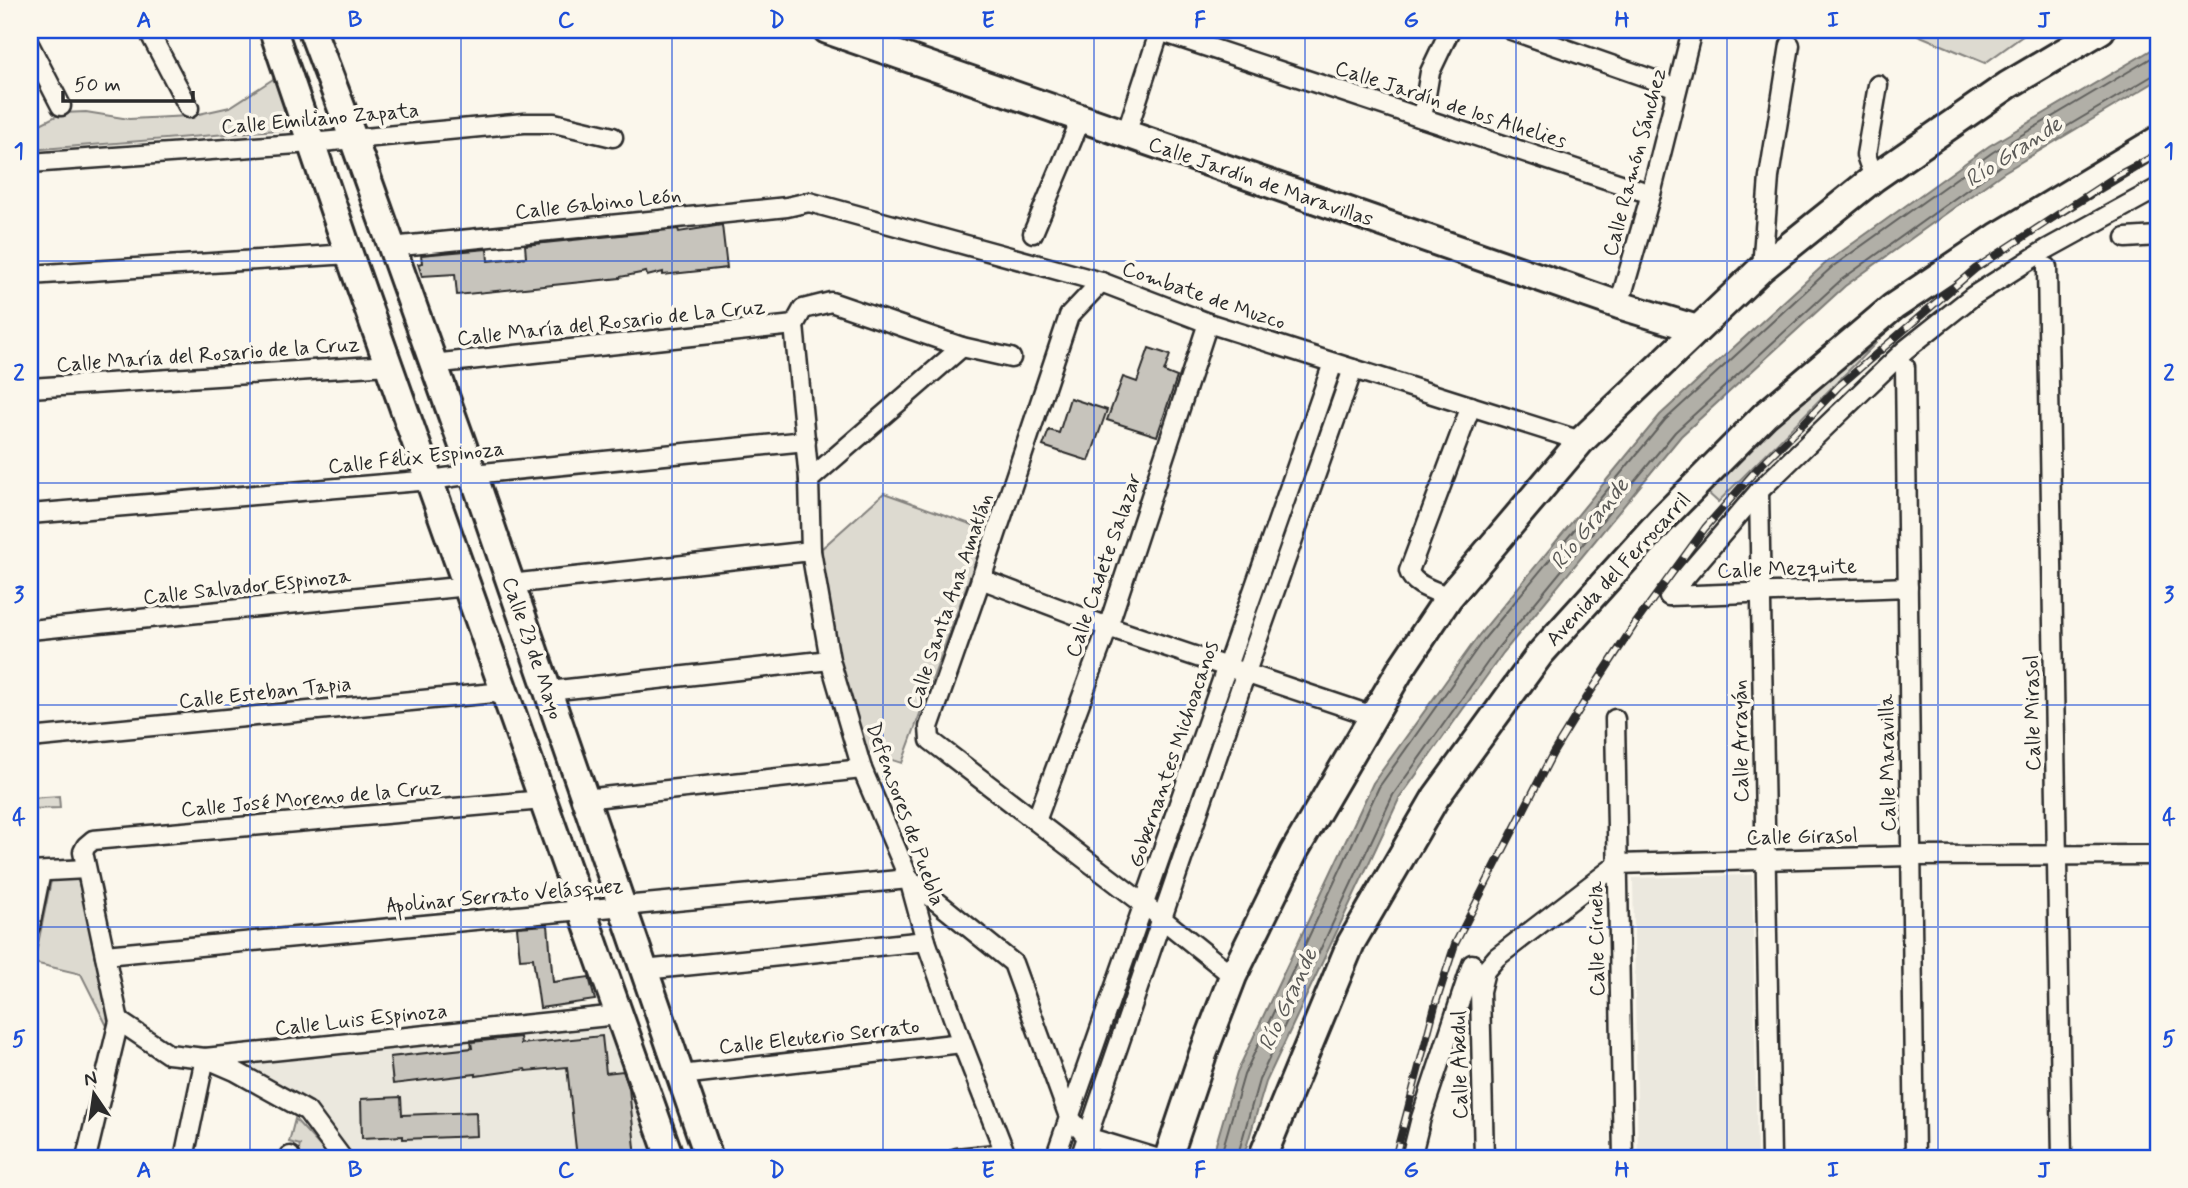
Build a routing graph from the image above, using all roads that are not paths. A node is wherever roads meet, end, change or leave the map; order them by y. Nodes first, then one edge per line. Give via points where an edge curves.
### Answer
1 (148, 30) edge
2 (273, 30) edge
3 (312, 30) edge
4 (828, 30) edge
5 (1158, 30) edge
6 (1450, 30) edge
7 (1511, 30) edge
8 (1692, 30) edge
9 (2101, 30) edge
10 (1790, 45) dead end
11 (30, 46) edge
12 (1878, 85) dead end
13 (1677, 88) junction
14 (61, 106) dead end
15 (189, 108) dead end
16 (1422, 118) junction
17 (1081, 119) junction
18 (1126, 134) junction
19 (353, 138) junction
20 (613, 138) dead end
21 (2158, 141) edge
22 (311, 143) junction
23 (30, 163) edge
24 (1874, 178) junction
25 (2158, 188) edge
26 (1651, 194) junction
27 (809, 202) joint
28 (1033, 233) dead end
29 (2158, 236) edge
30 (2126, 238) dead end
31 (391, 247) junction
32 (349, 254) junction
33 (2047, 267) dead end
34 (1762, 268) junction
35 (30, 275) edge
36 (1101, 282) junction
37 (1619, 305) junction
38 (1208, 323) junction
39 (794, 325) junction
40 (1697, 329) junction
41 (962, 347) junction
42 (1012, 358) dead end
43 (1333, 363) junction
44 (432, 364) junction
45 (389, 365) junction
46 (1905, 367) dead end
47 (1353, 369) junction
48 (30, 388) edge
49 (1471, 406) junction
50 (806, 441) junction
51 (1581, 441) junction
52 (472, 474) junction
53 (431, 480) junction
54 (809, 480) junction
55 (1759, 491) junction
56 (30, 513) edge
57 (811, 551) junction
58 (981, 579) junction
59 (510, 584) junction
60 (468, 586) junction
61 (1908, 587) junction
62 (1760, 592) junction
63 (1450, 597) junction
64 (1108, 627) junction
65 (30, 630) edge
66 (830, 660) junction
67 (1228, 666) junction
68 (1246, 672) junction
69 (549, 691) junction
70 (504, 692) junction
71 (1373, 716) junction
72 (1615, 719) dead end
73 (30, 738) edge
74 (862, 769) junction
75 (584, 799) junction
76 (542, 800) junction
77 (1036, 821) junction
78 (2158, 855) edge
79 (1911, 856) junction
80 (2057, 857) junction
81 (1765, 860) junction
82 (1618, 864) junction
83 (86, 869) junction
84 (36, 872) edge
85 (909, 879) junction
86 (1145, 905) junction
87 (622, 907) junction
88 (582, 910) junction
89 (1163, 919) junction
90 (30, 926) edge
91 (926, 941) junction
92 (105, 955) junction
93 (1478, 968) junction
94 (644, 971) junction
95 (1233, 976) junction
96 (618, 1015) junction
97 (119, 1021) junction
98 (962, 1043) junction
99 (205, 1058) junction
100 (681, 1074) junction
101 (1069, 1117) junction
102 (1087, 1137) junction
103 (1006, 1156) edge
104 (86, 1158) edge
105 (184, 1158) edge
106 (342, 1158) edge
107 (670, 1158) edge
108 (709, 1158) edge
109 (957, 1158) edge
110 (1055, 1158) edge
111 (1080, 1158) edge
112 (1156, 1158) edge
113 (1168, 1158) edge
114 (1262, 1158) edge
115 (1410, 1158) edge
116 (1484, 1158) edge
117 (1623, 1158) edge
118 (1771, 1158) edge
119 (1915, 1158) edge
120 (2062, 1158) edge

1 - 15 street
2 - 22 street, Calle 23 de Mayo
3 - 19 street, Calle 23 de Mayo
4 - 17 street, Calle Jardín de Maravillas
5 - 16 street, Calle Jardín de los Alhelies
5 - 18 street
6 - 16 street via 1430,72
7 - 13 street
8 - 13 street, Calle Ramón Sánchez
9 - 24 street via 2008,85
10 - 34 street via 1769,177
11 - 14 street
12 - 24 street via 1866,155
13 - 26 street, Calle Ramón Sánchez
16 - 26 street, Calle Jardín de los Alhelies
17 - 18 street, Calle Jardín de Maravillas
17 - 28 street
18 - 37 street, Calle Jardín de Maravillas
19 - 20 street, Calle Emiliano Zapata via 524,123 554,124
19 - 22 street, Calle Emiliano Zapata
19 - 31 street, Calle 23 de Mayo
21 - 114 street, Avenida del Ferrocarril via 1997,237 1893,307 1765,415 1539,654 1436,797 1351,943
22 - 23 street, Calle Emiliano Zapata
22 - 32 street, Calle 23 de Mayo
24 - 34 street
25 - 55 street via 2047,248 1973,296 1905,350
26 - 37 street, Calle Ramón Sánchez
27 - 31 street, Calle Gabino León
27 - 36 street, Combate de Muzco
29 - 30 street
31 - 44 street, Calle 23 de Mayo
32 - 35 street
32 - 45 street, Calle 23 de Mayo
33 - 80 street, Calle Mirasol
34 - 40 street
36 - 38 street, Combate de Muzco
36 - 58 street, Calle Santa Ana Amatlán via 1069,316
37 - 40 street, Calle Jardín de Maravillas
38 - 43 street, Combate de Muzco
38 - 64 street, Calle Cadete Salazar
39 - 41 street via 803,309 831,302
39 - 44 street, Calle María del Rosario de La Cruz
39 - 50 street, Defensores de Puebla
40 - 51 street
41 - 42 street
41 - 54 street
43 - 47 street, Combate de Muzco
43 - 67 street, Gobernantes Michoacanos
44 - 52 street, Calle 23 de Mayo
45 - 48 street, Calle María del Rosario de la Cruz
45 - 53 street, Calle 23 de Mayo
46 - 61 street, Calle Maravilla
47 - 49 street, Combate de Muzco
47 - 68 street, Gobernantes Michoacanos
49 - 51 street, Combate de Muzco
49 - 63 street via 1409,571 1410,578
50 - 52 street, Calle Félix Espinoza
50 - 54 street, Defensores de Puebla
51 - 63 street
52 - 53 street, Calle Félix Espinoza
52 - 59 street, Calle 23 de Mayo
53 - 56 street, Calle Félix Espinoza
53 - 60 street, Calle 23 de Mayo
54 - 57 street, Defensores de Puebla
55 - 62 street, Calle Arrayán
55 - 62 street, Calle Mezquite via 1669,596
57 - 59 street
57 - 66 street, Defensores de Puebla
58 - 64 street
58 - 77 street, Calle Santa Ana Amatlán via 929,727 930,740
59 - 69 street, Calle 23 de Mayo
60 - 65 street, Calle Salvador Espinoza
60 - 70 street, Calle 23 de Mayo
61 - 62 street, Calle Mezquite
61 - 79 street, Calle Maravilla
62 - 81 street, Calle Arrayán
63 - 71 street
64 - 67 street
64 - 77 street, Calle Cadete Salazar
66 - 69 street
66 - 74 street, Defensores de Puebla
67 - 68 street
67 - 86 street, Gobernantes Michoacanos
68 - 71 street
68 - 89 street, Gobernantes Michoacanos
69 - 75 street, Calle 23 de Mayo
70 - 73 street, Calle Esteban Tapia
70 - 76 street, Calle 23 de Mayo
71 - 95 street via 1294,852
72 - 82 street, Calle Ciruela
74 - 75 street
74 - 85 street, Defensores de Puebla
75 - 87 street, Calle 23 de Mayo
76 - 83 street, Calle José Moreno de la Cruz via 93,841 83,852
76 - 88 street, Calle 23 de Mayo
77 - 86 street, Calle Santa Ana Amatlán
78 - 80 street, Calle Girasol
79 - 80 street, Calle Girasol
79 - 81 street, Calle Girasol
79 - 119 street, Calle Maravilla
80 - 120 street, Calle Mirasol
81 - 82 street, Calle Girasol
81 - 118 street, Calle Arrayán
82 - 93 street
82 - 117 street, Calle Ciruela
83 - 84 street
83 - 92 street
84 - 90 street
85 - 87 street, Apolinar Serrato Velásquez
85 - 91 street, Defensores de Puebla
85 - 101 street via 1013,963
86 - 89 street, Calle Santa Ana Amatlán
86 - 101 street, Gobernantes Michoacanos
87 - 88 street, Apolinar Serrato Velásquez
87 - 94 street, Calle 23 de Mayo
88 - 92 street, Apolinar Serrato Velásquez
88 - 96 street, Calle 23 de Mayo
89 - 95 street, Calle Santa Ana Amatlán
89 - 102 street, Gobernantes Michoacanos
91 - 94 street
91 - 98 street, Defensores de Puebla
92 - 97 street
93 - 115 street
93 - 116 street, Calle Abedul
94 - 100 street, Calle 23 de Mayo
95 - 113 street
96 - 99 street, Calle Luis Espinoza
96 - 107 street, Calle 23 de Mayo
97 - 99 street, Calle Luis Espinoza via 168,1055
97 - 104 street
98 - 100 street, Calle Eleuterio Serrato
98 - 103 street, Defensores de Puebla
99 - 105 street
99 - 106 street via 307,1111
100 - 108 street, Calle 23 de Mayo
101 - 102 street
101 - 110 street, Gobernantes Michoacanos
102 - 111 street, Gobernantes Michoacanos
102 - 112 street
103 - 109 street

